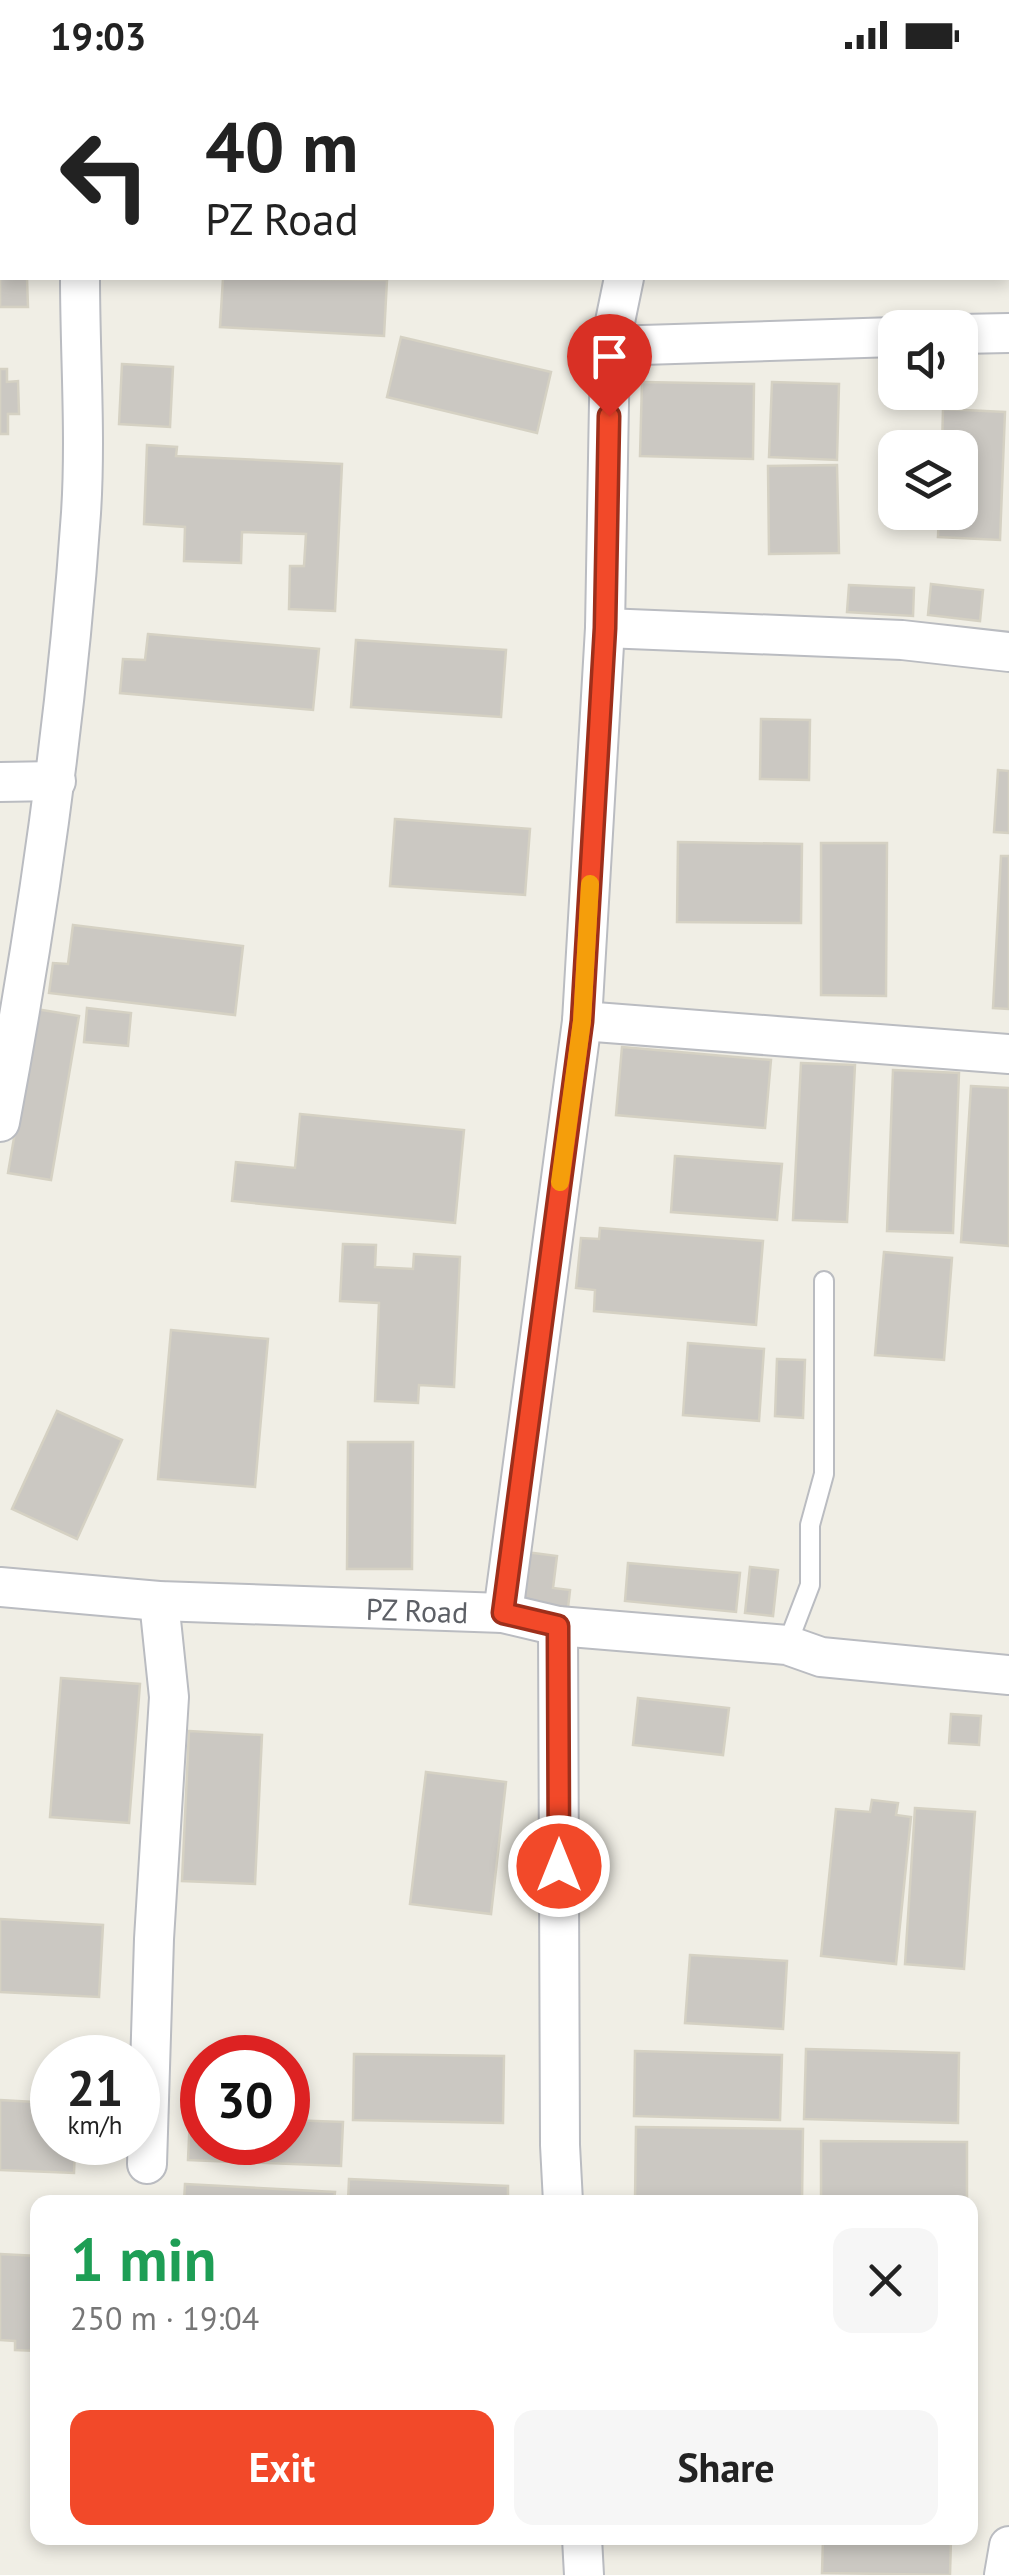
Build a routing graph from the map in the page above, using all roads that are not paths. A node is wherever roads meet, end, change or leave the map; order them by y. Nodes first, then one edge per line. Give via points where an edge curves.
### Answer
1 (80, 280) edge
2 (624, 280) edge
3 (1009, 333) edge
4 (978, 334) edge
5 (878, 337) edge
6 (610, 346) junction
7 (605, 628) junction
8 (1009, 652) edge
9 (56, 781) junction
10 (0, 782) edge
11 (582, 1021) junction
12 (1009, 1054) edge
13 (0, 1122) edge
14 (824, 1281) dead end
15 (0, 1587) edge
16 (159, 1602) junction
17 (503, 1613) junction
18 (558, 1626) junction
19 (787, 1645) junction
20 (1009, 1676) edge
21 (151, 2035) edge
22 (563, 2195) edge
23 (582, 2545) edge
24 (1009, 2546) edge
25 (584, 2575) edge
26 (1004, 2575) edge

1 - 9 street via 81,509
2 - 6 street
3 - 4 street
5 - 6 street
6 - 7 street
7 - 8 street via 902,640
7 - 11 street
9 - 10 street
9 - 13 street
11 - 12 street
11 - 17 street
14 - 19 lane via 824,1474 810,1525 810,1585
15 - 16 street, PZ Road
16 - 17 street, PZ Road
16 - 21 street via 168,1696
17 - 18 street, PZ Road
18 - 19 street, PZ Road
18 - 22 street
19 - 20 street, PZ Road via 821,1657
23 - 25 street
24 - 26 street

